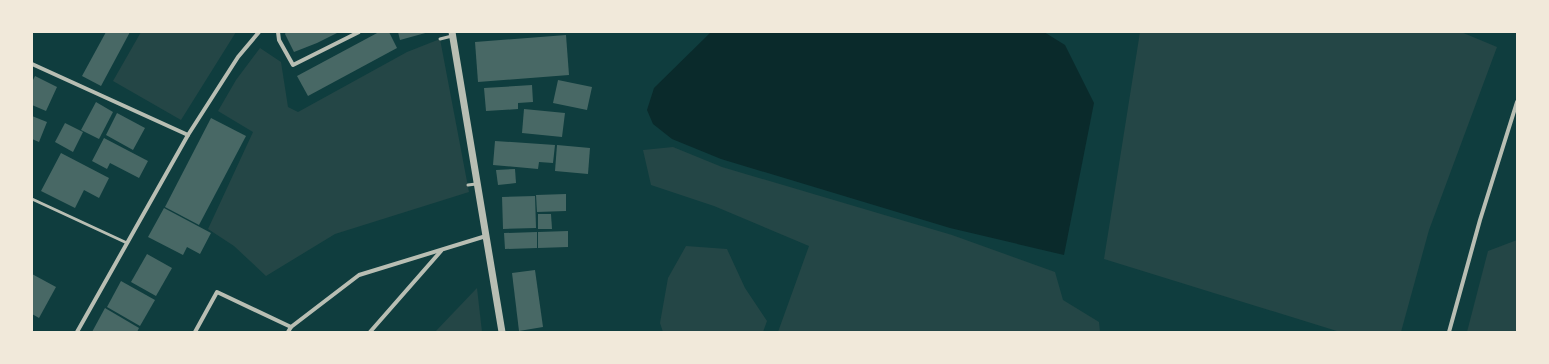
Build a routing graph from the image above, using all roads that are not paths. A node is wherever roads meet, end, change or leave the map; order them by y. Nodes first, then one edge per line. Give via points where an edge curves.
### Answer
1 (260, 32) edge
2 (278, 32) edge
3 (359, 32) edge
4 (452, 34) edge
5 (440, 39) dead end
6 (32, 64) edge
7 (1517, 102) edge
8 (188, 135) junction
9 (477, 184) junction
10 (468, 185) dead end
11 (32, 199) edge
12 (486, 236) junction
13 (127, 243) junction
14 (442, 250) junction
15 (291, 327) junction
16 (77, 332) edge
17 (195, 332) edge
18 (288, 332) edge
19 (370, 332) edge
20 (502, 332) edge
21 (1449, 332) edge

1 - 8 street via 238,57
2 - 3 street via 279,40 292,66
4 - 5 lane
4 - 9 street
6 - 8 street
7 - 21 street via 1480,220
8 - 13 street
9 - 10 lane
9 - 12 street
11 - 13 lane
12 - 14 street
12 - 20 street
13 - 16 street
14 - 15 street via 359,275
14 - 19 street
15 - 17 street via 217,292
15 - 18 street

